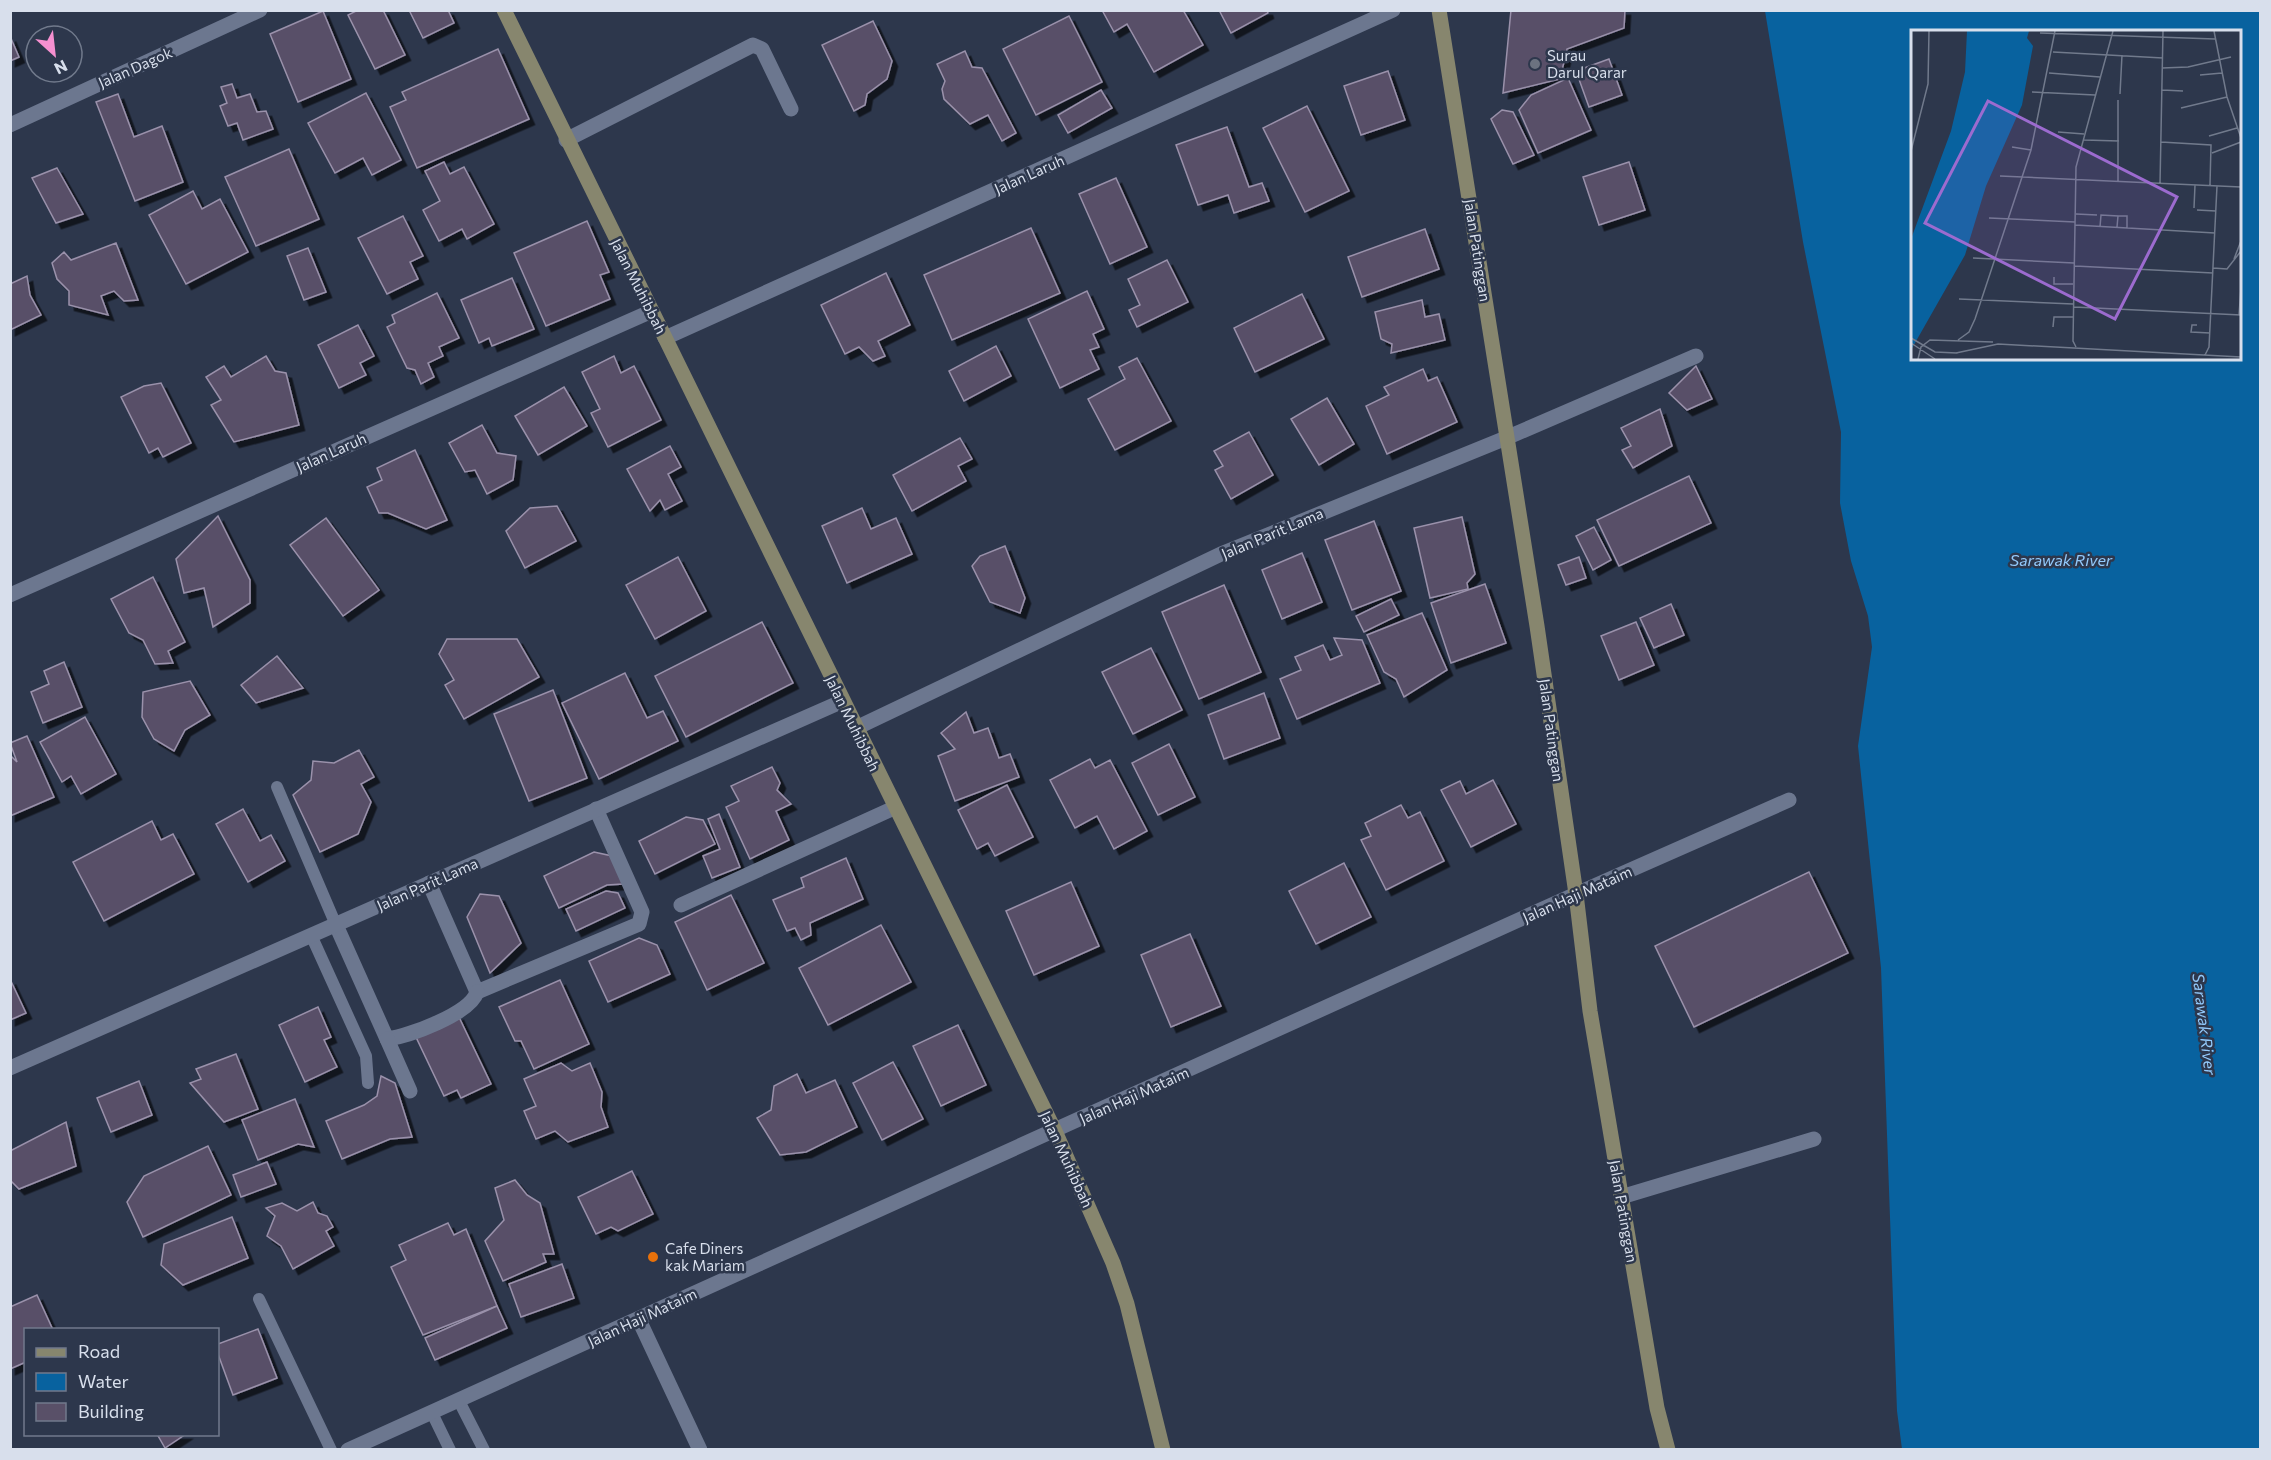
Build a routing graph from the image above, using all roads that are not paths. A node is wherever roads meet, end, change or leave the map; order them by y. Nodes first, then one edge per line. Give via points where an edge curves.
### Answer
1 (260, 10) edge
2 (504, 10) edge
3 (1393, 10) edge
4 (1439, 10) edge
5 (791, 109) dead end
6 (10, 125) edge
7 (566, 140) junction
8 (652, 311) junction
9 (665, 338) junction
10 (1696, 356) dead end
11 (1506, 438) junction
12 (10, 595) edge
13 (843, 701) junction
14 (856, 728) junction
15 (277, 787) dead end
16 (1790, 800) dead end
17 (894, 808) junction
18 (596, 809) junction
19 (429, 883) junction
20 (1576, 894) junction
21 (681, 904) dead end
22 (336, 925) junction
23 (311, 935) junction
24 (477, 993) junction
25 (387, 1039) junction
26 (10, 1068) edge
27 (368, 1083) dead end
28 (410, 1091) dead end
29 (1055, 1131) junction
30 (1814, 1139) dead end
31 (1621, 1197) junction
32 (259, 1299) dead end
33 (639, 1320) junction
34 (459, 1401) junction
35 (432, 1413) junction
36 (331, 1449) edge
37 (348, 1449) edge
38 (450, 1449) edge
39 (484, 1449) edge
40 (700, 1449) edge
41 (1163, 1449) edge
42 (1668, 1449) edge

1 - 6 street, Jalan Dagok
2 - 7 main road, Jalan Muhibbah
3 - 9 street, Jalan Laruh
4 - 11 main road, Jalan Patinggan
5 - 7 street via 762,49 753,45
7 - 8 main road, Jalan Muhibbah
8 - 9 main road, Jalan Muhibbah
8 - 12 street, Jalan Laruh
9 - 13 main road, Jalan Muhibbah
10 - 11 street, Jalan Parit Lama
11 - 14 street, Jalan Parit Lama via 1221,554
11 - 20 main road, Jalan Patinggan
13 - 14 main road, Jalan Muhibbah
13 - 18 street, Jalan Parit Lama
14 - 17 main road, Jalan Muhibbah
15 - 22 lane
16 - 20 street, Jalan Haji Mataim
17 - 21 street
17 - 29 main road, Jalan Muhibbah
18 - 19 street, Jalan Parit Lama
18 - 24 street via 642,912 639,924
19 - 22 street, Jalan Parit Lama
19 - 24 street
20 - 29 street, Jalan Haji Mataim
20 - 31 main road, Jalan Patinggan via 1590,1011
22 - 23 street, Jalan Parit Lama
22 - 25 street
23 - 26 street, Jalan Parit Lama
23 - 27 lane via 366,1056
24 - 25 street via 466,1008 406,1036
25 - 28 street
29 - 33 street, Jalan Haji Mataim via 752,1265
29 - 41 main road, Jalan Muhibbah via 1127,1304
30 - 31 street
31 - 42 main road, Jalan Patinggan via 1657,1408
32 - 36 lane
33 - 34 street, Jalan Haji Mataim
33 - 40 street
34 - 35 street, Jalan Haji Mataim
34 - 39 lane
35 - 37 street, Jalan Haji Mataim
35 - 38 lane

